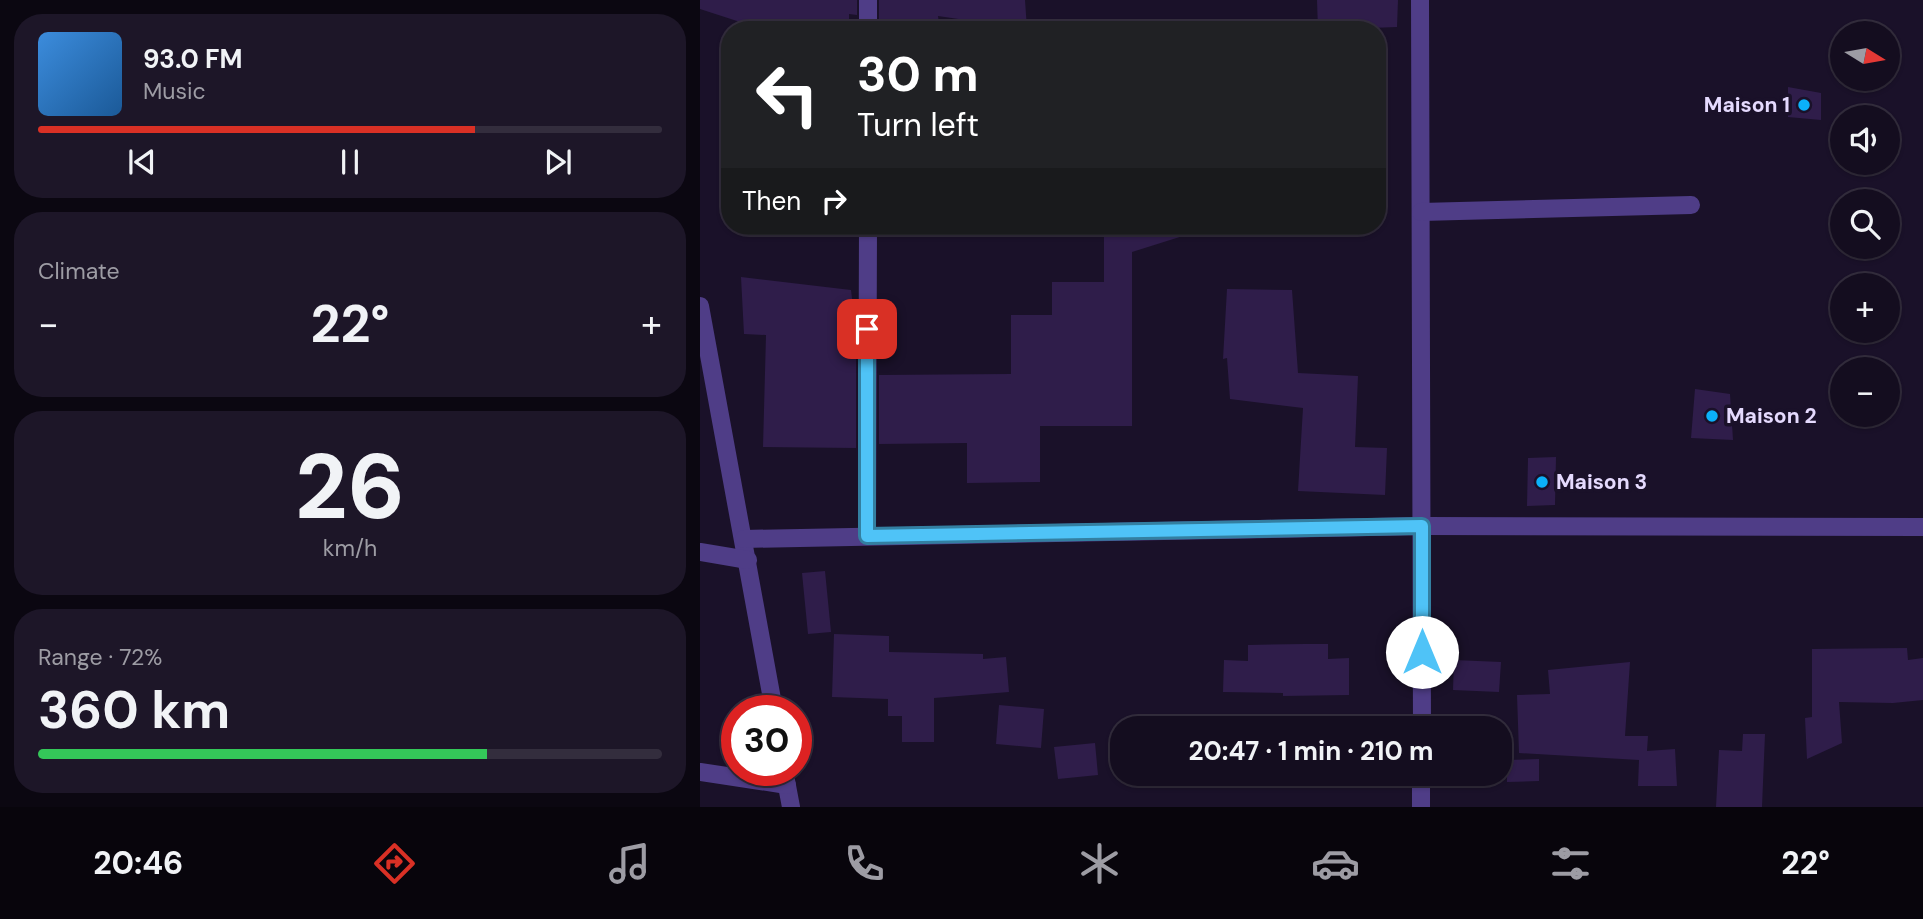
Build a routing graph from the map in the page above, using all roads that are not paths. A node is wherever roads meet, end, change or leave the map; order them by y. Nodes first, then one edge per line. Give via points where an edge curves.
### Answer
1 (868, 0) edge
2 (1420, 0) edge
3 (868, 21) edge
4 (1691, 205) dead end
5 (1421, 212) junction
6 (868, 235) edge
7 (700, 306) edge
8 (1422, 526) junction
9 (1923, 527) edge
10 (867, 536) junction
11 (744, 539) junction
12 (700, 552) edge
13 (748, 560) junction
14 (771, 695) edge
15 (1422, 716) edge
16 (700, 772) edge
17 (721, 773) edge
18 (788, 786) edge
19 (1421, 786) edge
20 (791, 807) edge
21 (1421, 807) edge

1 - 3 street
2 - 5 street
4 - 5 street
5 - 8 street
6 - 10 street
7 - 11 street
8 - 9 street
8 - 10 street
8 - 15 street
10 - 11 street
11 - 13 street
12 - 13 street
13 - 14 street
16 - 17 street
18 - 20 street
19 - 21 street

